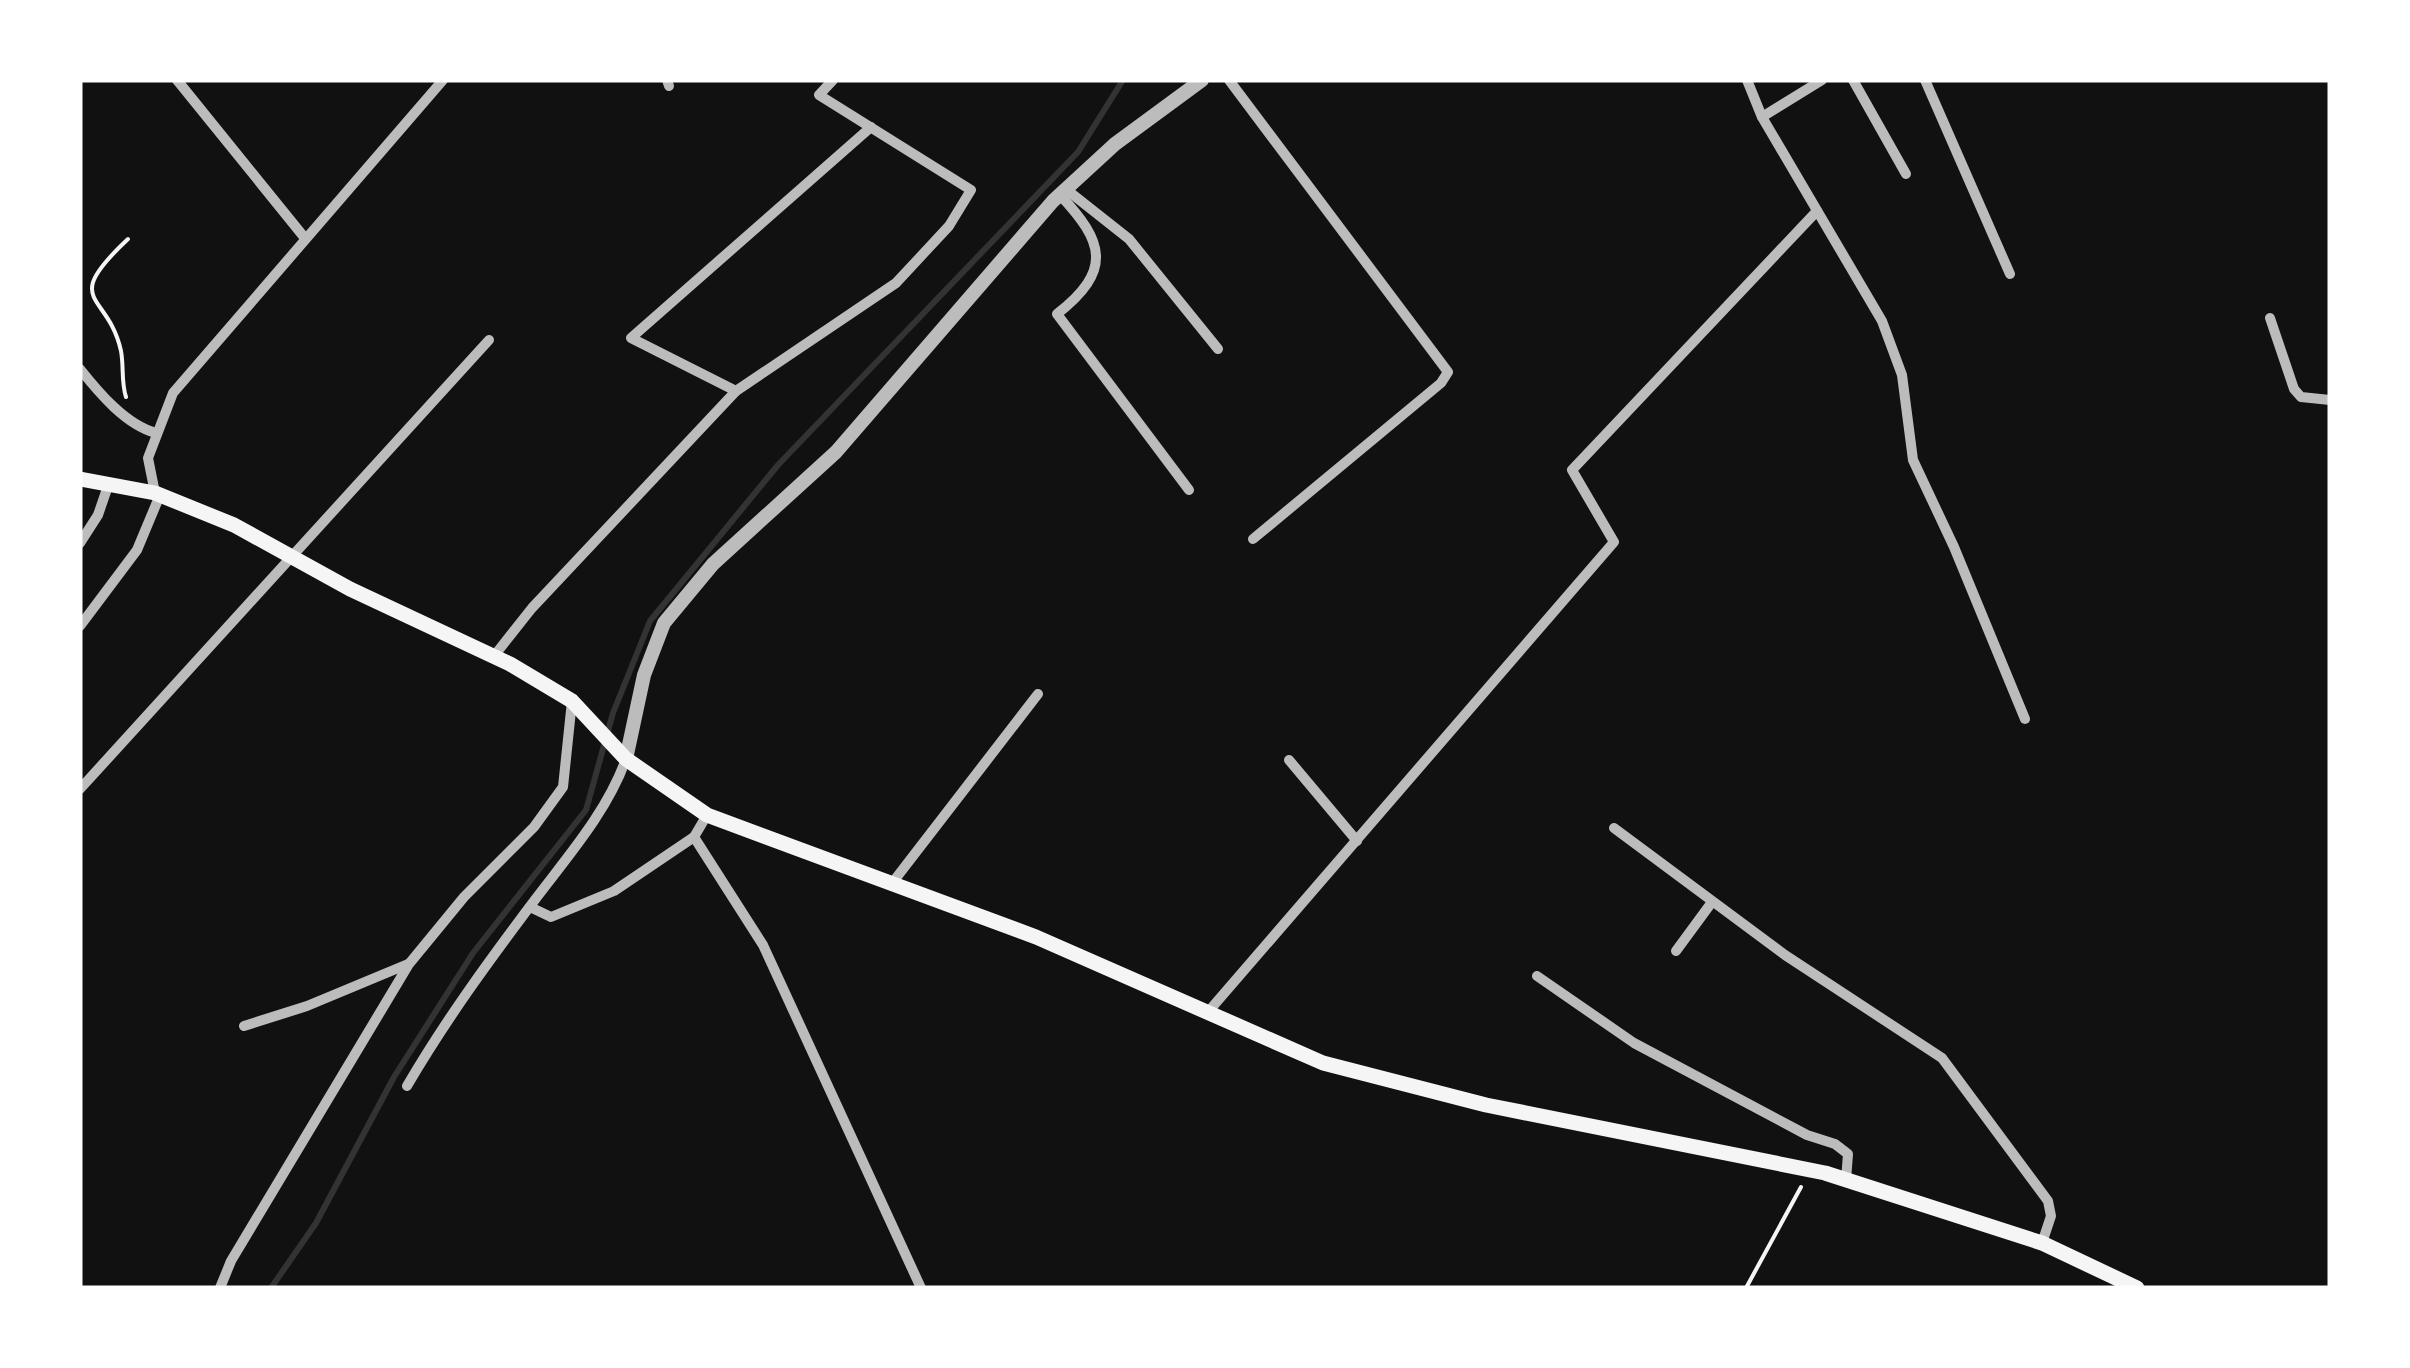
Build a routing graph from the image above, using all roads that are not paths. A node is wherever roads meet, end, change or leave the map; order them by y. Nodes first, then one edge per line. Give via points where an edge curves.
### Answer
1 (177, 80) edge
2 (833, 80) edge
3 (1202, 80) edge
4 (1230, 80) edge
5 (1747, 80) edge
6 (1822, 80) edge
7 (1852, 80) edge
8 (1925, 80) edge
9 (437, 82) edge
10 (1762, 117) junction
11 (871, 127) junction
12 (1906, 174) dead end
13 (1063, 193) junction
14 (1817, 210) junction
15 (304, 236) junction
16 (2010, 274) dead end
17 (2270, 318) dead end
18 (490, 340) dead end
19 (1218, 349) dead end
20 (80, 369) edge
21 (736, 390) junction
22 (2330, 400) edge
23 (156, 433) junction
24 (80, 479) edge
25 (109, 482) junction
26 (1189, 490) dead end
27 (157, 494) junction
28 (1253, 538) dead end
29 (80, 543) edge
30 (294, 558) junction
31 (80, 626) edge
32 (494, 656) junction
33 (1038, 694) dead end
34 (572, 701) junction
35 (2025, 719) dead end
36 (626, 759) junction
37 (1289, 760) dead end
38 (80, 789) edge
39 (706, 815) junction
40 (1614, 828) dead end
41 (694, 837) junction
42 (1358, 841) junction
43 (893, 882) junction
44 (1712, 902) junction
45 (530, 907) junction
46 (1676, 951) dead end
47 (409, 964) junction
48 (1537, 976) dead end
49 (1208, 1012) junction
50 (244, 1026) dead end
51 (406, 1086) dead end
52 (1846, 1180) junction
53 (2042, 1243) junction
54 (220, 1288) edge
55 (921, 1288) edge
56 (2137, 1288) edge

1 - 15 street
2 - 11 street via 819,95
3 - 13 street via 1115,144
4 - 28 street via 1448,372
5 - 10 street
6 - 10 street
7 - 12 street
8 - 16 street
9 - 15 street
10 - 14 street
11 - 21 street via 972,190 896,283
11 - 21 street via 631,338
13 - 19 street via 1130,239
13 - 26 street via 1098,246 1080,296 1057,314
13 - 36 street via 836,452 713,564 664,623 644,675
14 - 35 street via 1882,322 1902,375 1913,460
14 - 42 street via 1572,470 1614,542
15 - 23 street via 174,393
17 - 22 street via 2294,389 2301,397
18 - 30 street
20 - 23 street via 132,421
21 - 32 street
23 - 27 street via 148,458
24 - 25 main road
25 - 27 main road
25 - 29 street
27 - 30 main road
27 - 31 street via 137,550
30 - 32 main road
30 - 38 street
32 - 34 main road
33 - 43 street
34 - 36 main road
34 - 47 street via 563,787 534,828
36 - 39 main road
36 - 45 street via 616,786
37 - 42 street
39 - 41 street
39 - 43 main road
40 - 44 street
41 - 45 street via 614,891 551,918
41 - 55 street via 763,945
42 - 49 street
43 - 49 main road
44 - 46 street
44 - 53 street via 1942,1058 2048,1201 2051,1216
45 - 51 street via 447,1016
47 - 50 street
47 - 54 street
48 - 52 street via 1634,1043 1836,1144 1850,1161
49 - 52 main road via 1361,1076
52 - 53 main road
53 - 56 main road

